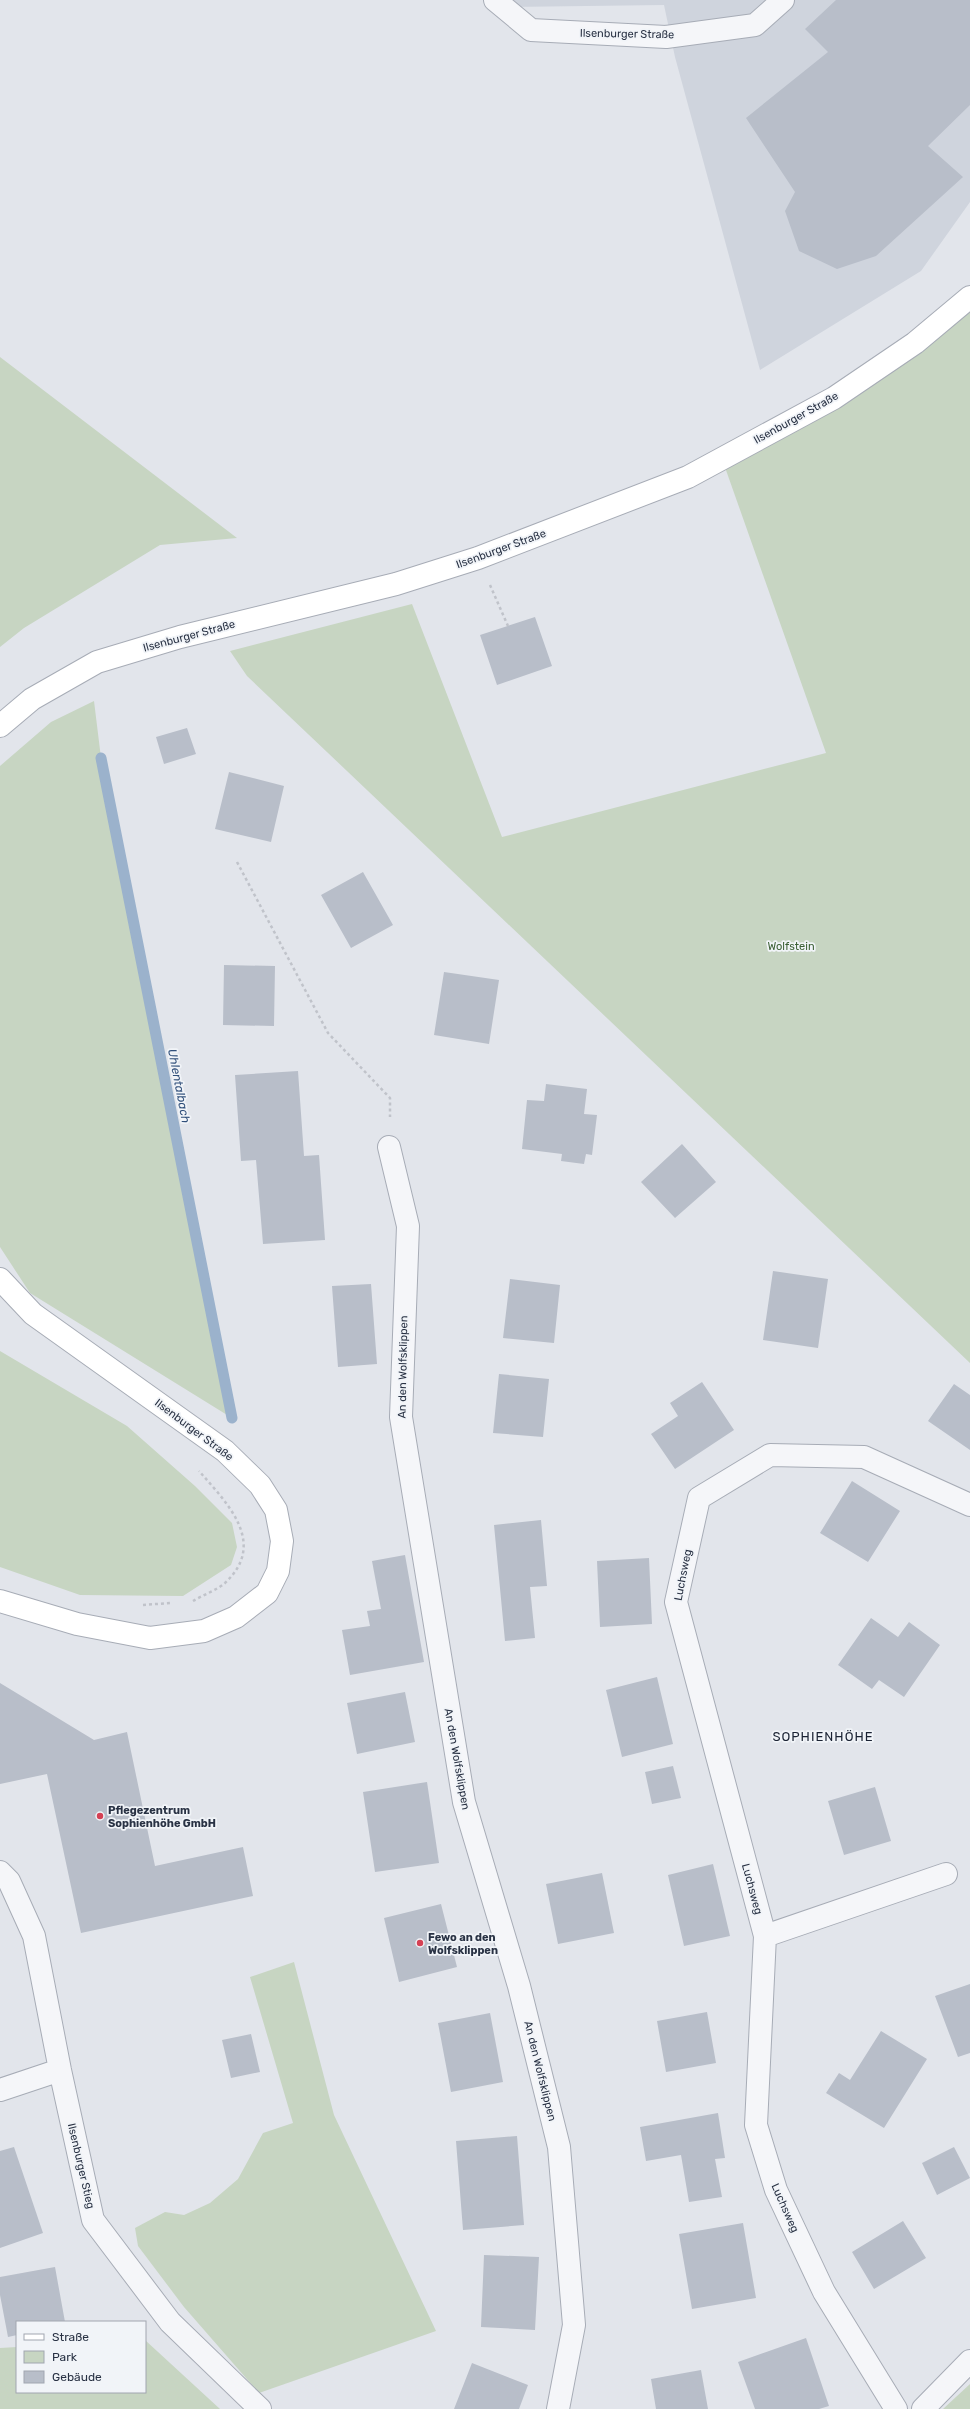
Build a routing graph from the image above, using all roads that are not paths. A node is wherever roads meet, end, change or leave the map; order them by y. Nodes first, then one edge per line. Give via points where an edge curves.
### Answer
1 (496, 0) edge
2 (783, 0) edge
3 (970, 297) edge
4 (0, 726) edge
5 (389, 1147) road end
6 (0, 1279) edge
7 (970, 1505) edge
8 (0, 1601) edge
9 (0, 1872) edge
10 (946, 1874) dead end
11 (765, 1936) junction
12 (60, 2070) junction
13 (0, 2090) edge
14 (970, 2361) edge
15 (260, 2409) edge
16 (558, 2409) edge
17 (896, 2409) edge
18 (923, 2409) edge

1 - 2 street, Ilsenburger Straße via 531,30 666,37 755,25
3 - 4 main road, Ilsenburger Straße via 915,343 834,398 688,477 478,558 396,584 180,637 97,662 32,699
5 - 16 street, An den Wolfsklippen via 408,1226 401,1417 462,1794 519,1986 559,2146 574,2325
6 - 8 main road, Ilsenburger Straße via 33,1314 226,1451 260,1485 276,1510 282,1541 278,1571 267,1594 236,1617 204,1631 150,1638 77,1624
7 - 11 street, Luchsweg via 864,1457 770,1455 699,1498 676,1602
9 - 12 street, Ilsenburger Stieg via 9,1881 34,1936
10 - 11 street
11 - 17 street, Luchsweg via 756,2125 776,2190 824,2292
12 - 13 street
12 - 15 street, Ilsenburger Stieg via 93,2220 170,2322
14 - 18 street

